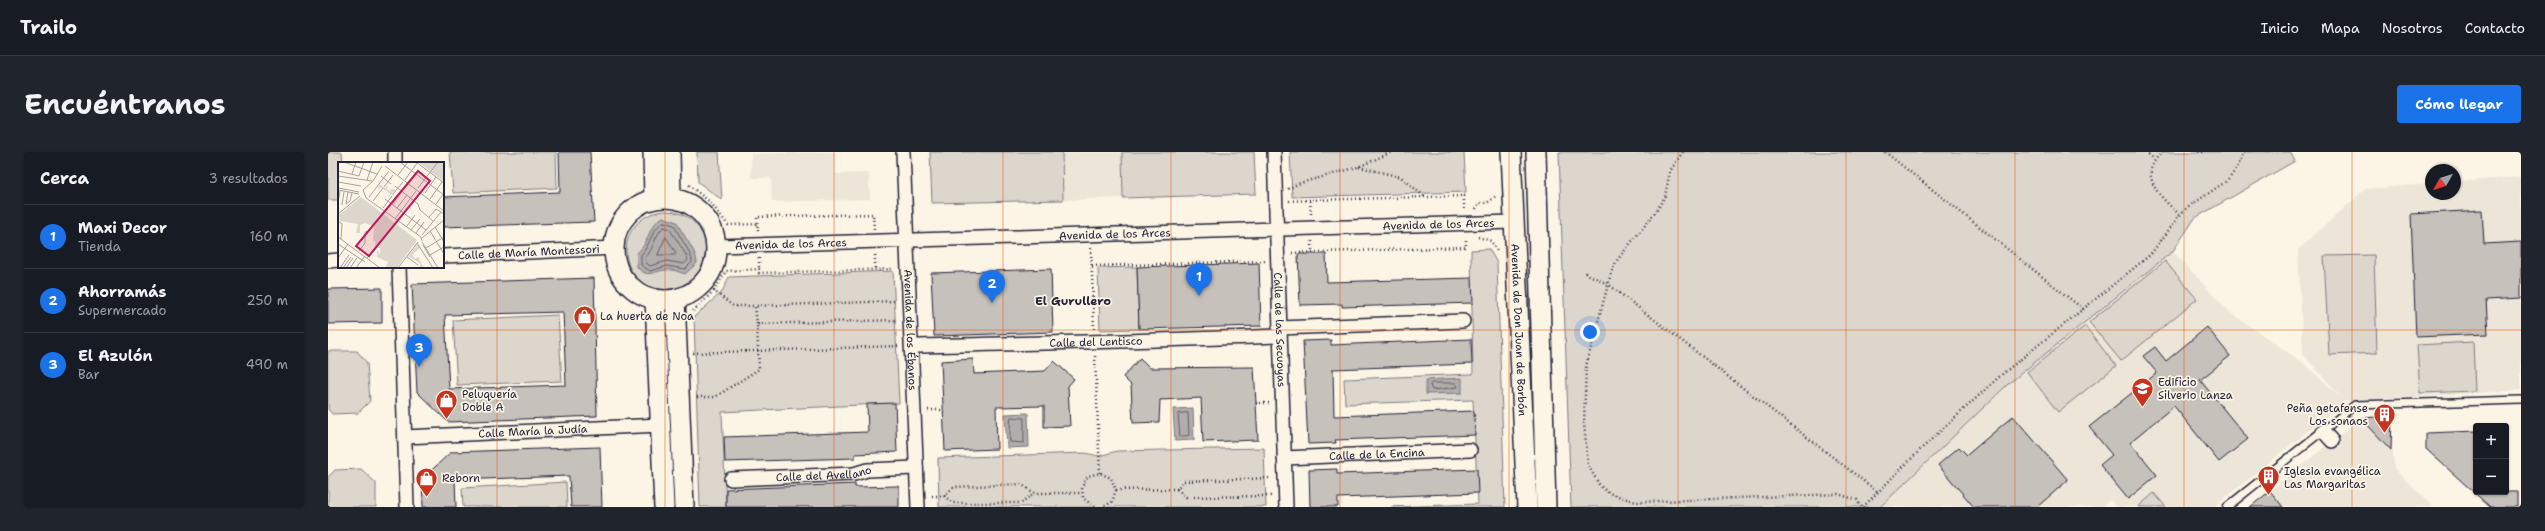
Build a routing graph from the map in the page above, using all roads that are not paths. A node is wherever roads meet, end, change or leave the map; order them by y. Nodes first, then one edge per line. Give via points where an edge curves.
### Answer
1 (653, 152) edge
2 (670, 152) edge
3 (904, 152) edge
4 (1274, 152) edge
5 (1512, 152) edge
6 (1536, 152) edge
7 (663, 198) junction
8 (1513, 222) junction
9 (1275, 229) junction
10 (907, 240) junction
11 (717, 246) junction
12 (615, 248) junction
13 (444, 256) edge
14 (338, 260) edge
15 (328, 261) edge
16 (399, 268) edge
17 (655, 299) junction
18 (675, 299) junction
19 (1463, 321) dead end
20 (1279, 332) junction
21 (912, 346) junction
22 (2521, 400) edge
23 (660, 425) junction
24 (2323, 431) junction
25 (405, 437) junction
26 (2332, 441) dead end
27 (1470, 450) dead end
28 (1284, 458) junction
29 (916, 468) junction
30 (731, 479) dead end
31 (918, 502) edge
32 (1286, 502) edge
33 (407, 507) edge
34 (664, 507) edge
35 (684, 507) edge
36 (1527, 507) edge
37 (1546, 507) edge
38 (2227, 507) edge

1 - 7 street
2 - 7 street
3 - 10 street, Avenida de los Ébanos
4 - 9 street, Calle de las Secuoyas
5 - 8 street, Avenida de Don Juan de Borbón
6 - 37 street, Avenida de Don Juan de Borbón
7 - 11 street via 684,201 697,208 714,232
7 - 12 street via 639,205 628,214 619,227
8 - 9 street, Avenida de los Arces
8 - 36 street, Avenida de Don Juan de Borbón
9 - 10 street, Avenida de los Arces
9 - 20 street, Calle de las Secuoyas
10 - 11 street, Avenida de los Arces
10 - 21 street, Avenida de los Ébanos
11 - 18 street via 710,274 701,286
12 - 13 street, Calle de María Montessori
12 - 17 street via 618,269 625,281 635,290
14 - 15 street
16 - 25 street
17 - 18 street
17 - 23 street
18 - 35 street
19 - 20 street, Calle del Lentisco
20 - 21 street, Calle del Lentisco via 1130,342
20 - 28 street, Calle de las Secuoyas
21 - 29 street, Avenida de los Ébanos
22 - 24 lane via 2355,405
23 - 25 street, Calle María la Judía
23 - 34 street
24 - 26 street
24 - 38 lane
25 - 33 street
27 - 28 street, Calle de la Encina
28 - 32 street, Calle de las Secuoyas
29 - 30 street, Calle del Avellano via 867,470 854,474
29 - 31 street, Avenida de los Ébanos

